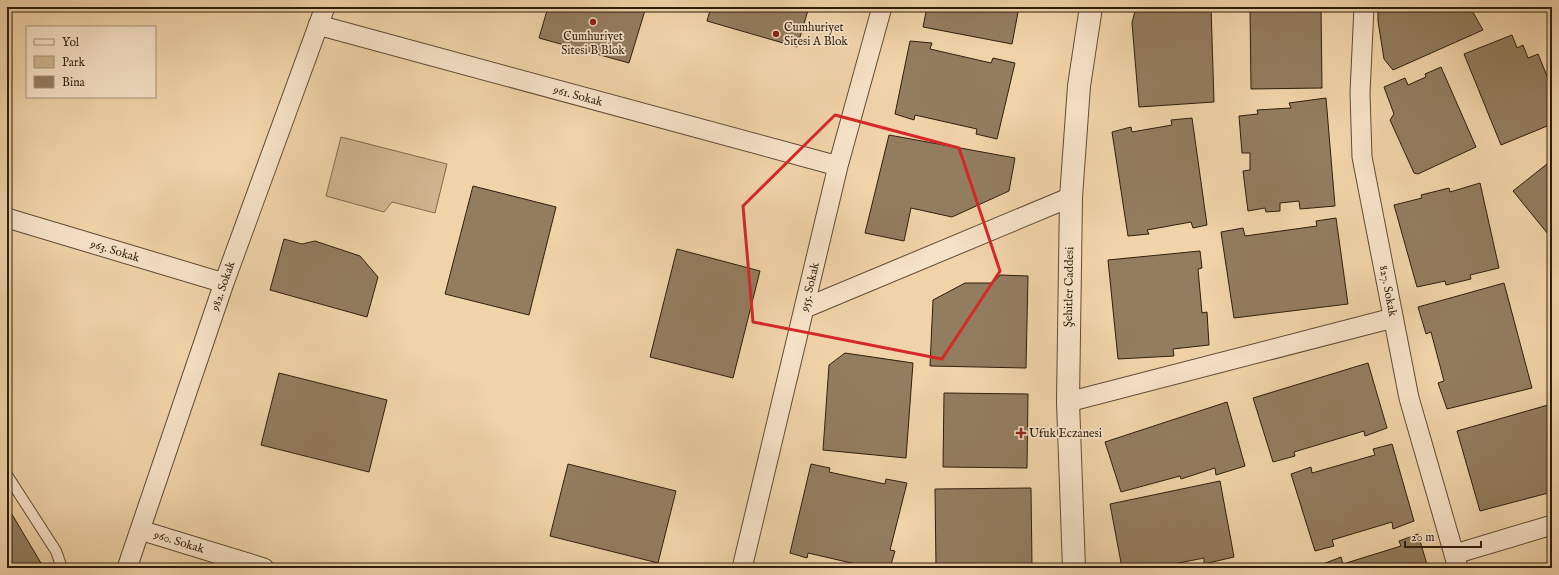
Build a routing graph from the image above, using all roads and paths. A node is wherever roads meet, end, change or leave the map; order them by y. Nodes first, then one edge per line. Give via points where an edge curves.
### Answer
1 (325, 7) edge
2 (882, 7) edge
3 (1091, 7) edge
4 (1364, 7) edge
5 (318, 26) junction
6 (838, 166) junction
7 (1071, 198) junction
8 (7, 218) edge
9 (224, 283) junction
10 (805, 308) junction
11 (1393, 318) junction
12 (1068, 402) junction
13 (7, 475) edge
14 (1552, 525) edge
15 (140, 530) junction
16 (1456, 561) edge
17 (62, 568) edge
18 (127, 568) edge
19 (264, 568) edge
20 (742, 568) edge
21 (1074, 568) edge

1 - 5 street, 982. Sokak
2 - 6 street, 955. Sokak
3 - 7 street, Şehitler Caddesi via 1079,86
4 - 11 street, 827. Sokak via 1360,93 1362,157
5 - 6 street, 961. Sokak
5 - 9 street, 982. Sokak
6 - 10 street, 955. Sokak
7 - 10 street
7 - 12 street, Şehitler Caddesi
8 - 9 street, 963. Sokak
9 - 15 street, 982. Sokak
10 - 20 street, 955. Sokak
11 - 12 street
11 - 16 street, 827. Sokak via 1409,398
12 - 21 street, Şehitler Caddesi
13 - 17 lane via 56,551
14 - 16 street
15 - 18 street, 982. Sokak
15 - 19 street, 960. Sokak

